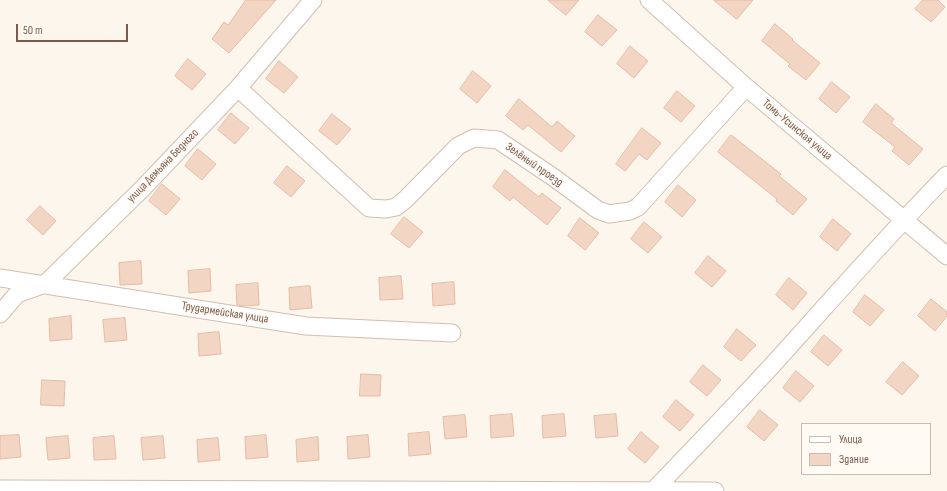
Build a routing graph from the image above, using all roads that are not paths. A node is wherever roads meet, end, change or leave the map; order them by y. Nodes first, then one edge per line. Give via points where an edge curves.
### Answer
1 (313, 0) edge
2 (649, 0) edge
3 (238, 88) junction
4 (746, 88) junction
5 (947, 176) edge
6 (903, 219) junction
7 (947, 256) edge
8 (0, 278) edge
9 (45, 284) junction
10 (0, 314) edge
11 (452, 333) dead end
12 (0, 489) edge
13 (434, 490) edge
14 (654, 490) junction
15 (715, 491) edge

1 - 3 street, улица Демьяна Бедного
2 - 4 street, Томь-Усинская улица
3 - 4 street, Зелёный проезд via 369,208 396,207 458,146 474,138 498,140 598,210 609,214 630,212 638,207
3 - 9 street, улица Демьяна Бедного
4 - 6 street, Томь-Усинская улица
5 - 6 street
6 - 7 street, Томь-Усинская улица
6 - 14 street via 772,365
8 - 9 street, Трудармейская улица
9 - 10 street, улица Демьяна Бедного via 17,294
9 - 11 street, Трудармейская улица via 306,326
12 - 13 street
13 - 14 street
14 - 15 street

